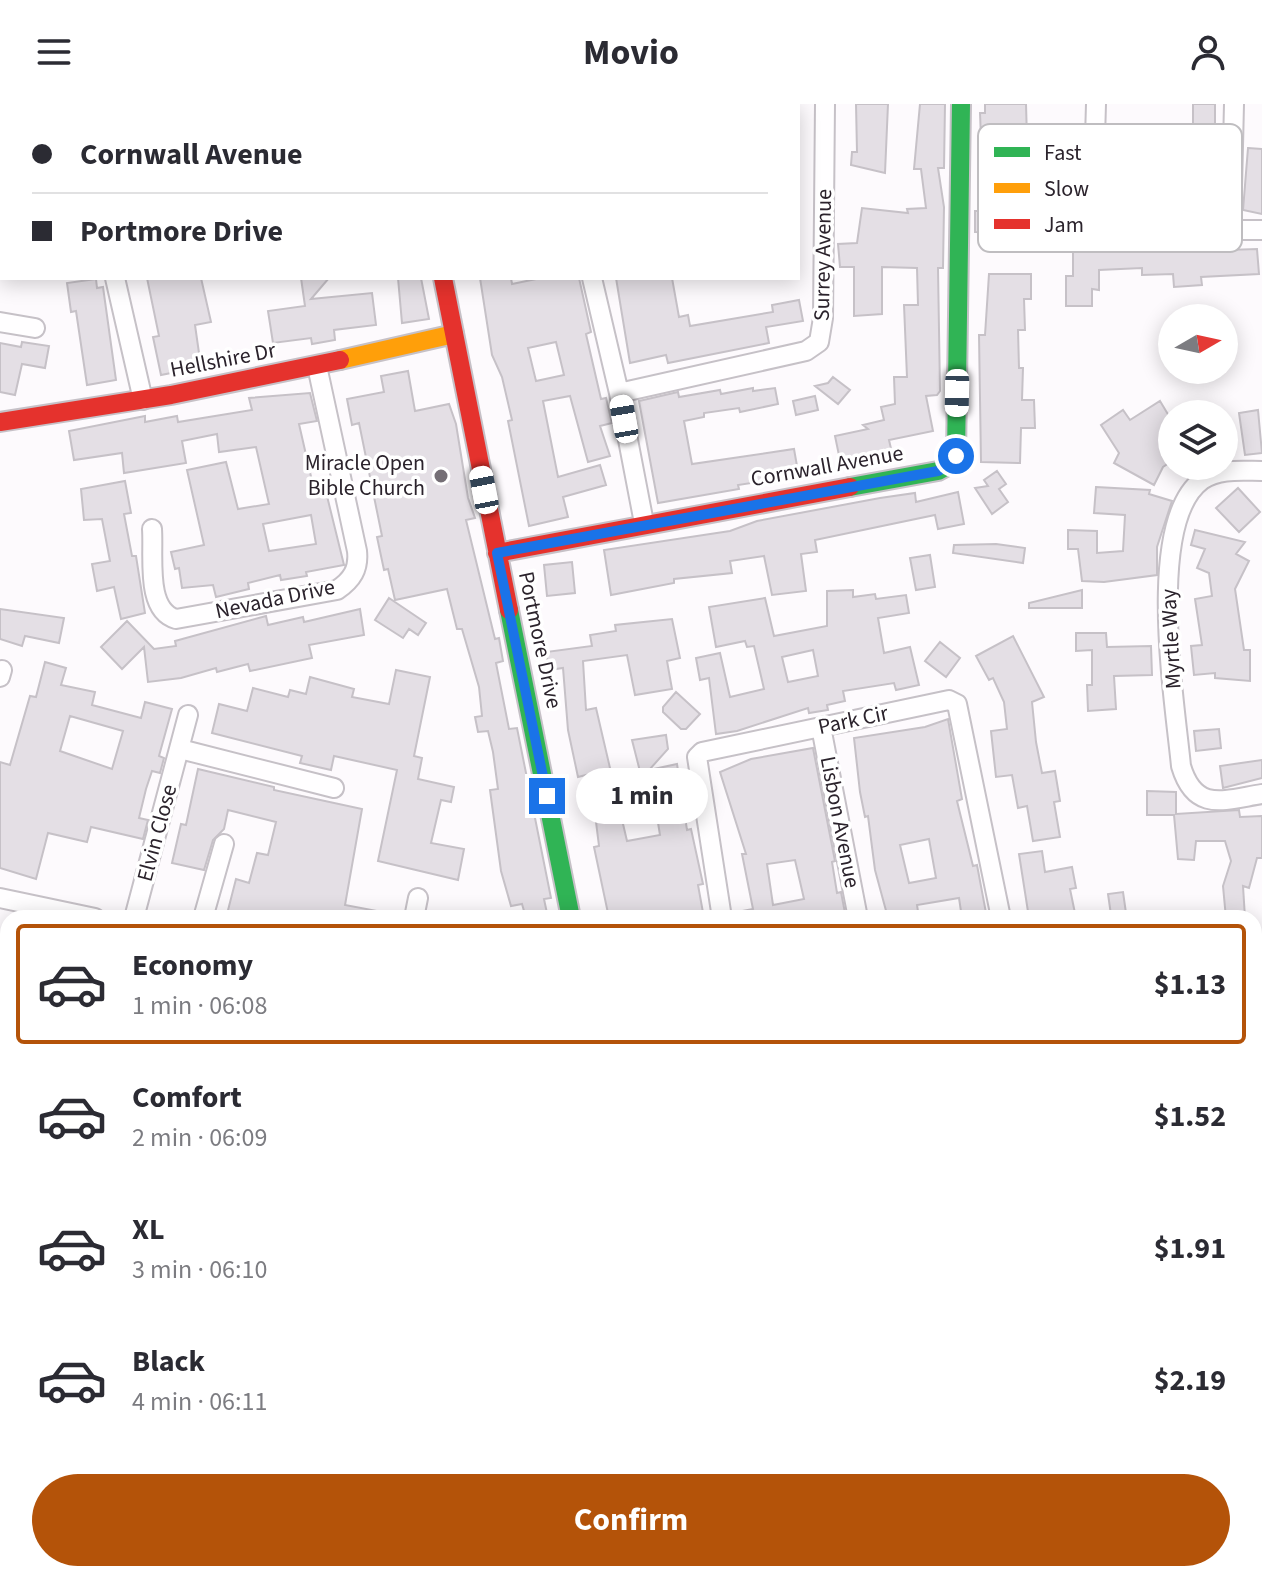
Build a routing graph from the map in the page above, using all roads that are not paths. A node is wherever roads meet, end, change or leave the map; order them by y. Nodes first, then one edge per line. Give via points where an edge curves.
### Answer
1 (825, 104) edge
2 (961, 104) edge
3 (1096, 104) edge
4 (1234, 104) edge
5 (1095, 124) edge
6 (1234, 124) edge
7 (115, 280) edge
8 (443, 280) edge
9 (592, 280) edge
10 (0, 322) edge
11 (35, 328) dead end
12 (454, 334) junction
13 (317, 366) junction
14 (619, 393) junction
15 (143, 400) junction
16 (0, 422) edge
17 (1262, 471) edge
18 (644, 523) junction
19 (152, 529) dead end
20 (497, 553) junction
21 (188, 715) dead end
22 (821, 727) junction
23 (180, 749) junction
24 (334, 788) dead end
25 (1262, 794) edge
26 (224, 844) dead end
27 (0, 898) edge
28 (418, 898) dead end
29 (57, 910) edge
30 (136, 910) edge
31 (205, 910) edge
32 (416, 910) edge
33 (569, 910) edge
34 (721, 910) edge
35 (856, 910) edge
36 (999, 910) edge

1 - 14 street, Surrey Avenue via 819,342 799,353
2 - 18 street, Cornwall Avenue via 956,456 951,464 938,471
3 - 5 street
4 - 6 street
7 - 15 street
8 - 12 street, Portmore Drive
9 - 14 street
10 - 11 street
12 - 13 street, Hellshire Dr
12 - 20 street, Portmore Drive
13 - 15 street, Hellshire Dr
13 - 19 street, Nevada Drive via 357,551 348,583 337,590 176,619 157,603
14 - 18 street
15 - 16 street, Hellshire Dr
17 - 25 street, Myrtle Way via 1222,472 1203,479 1191,492 1175,538 1166,598 1186,784 1198,796 1214,801
18 - 20 street, Cornwall Avenue
20 - 33 street, Portmore Drive
21 - 23 street, Elvin Close
22 - 34 street, Park Cir via 697,757
22 - 35 street, Lisbon Avenue
22 - 36 street, Park Cir via 949,700 957,704
23 - 24 street
23 - 30 street, Elvin Close
26 - 31 street
27 - 29 street
28 - 32 street

